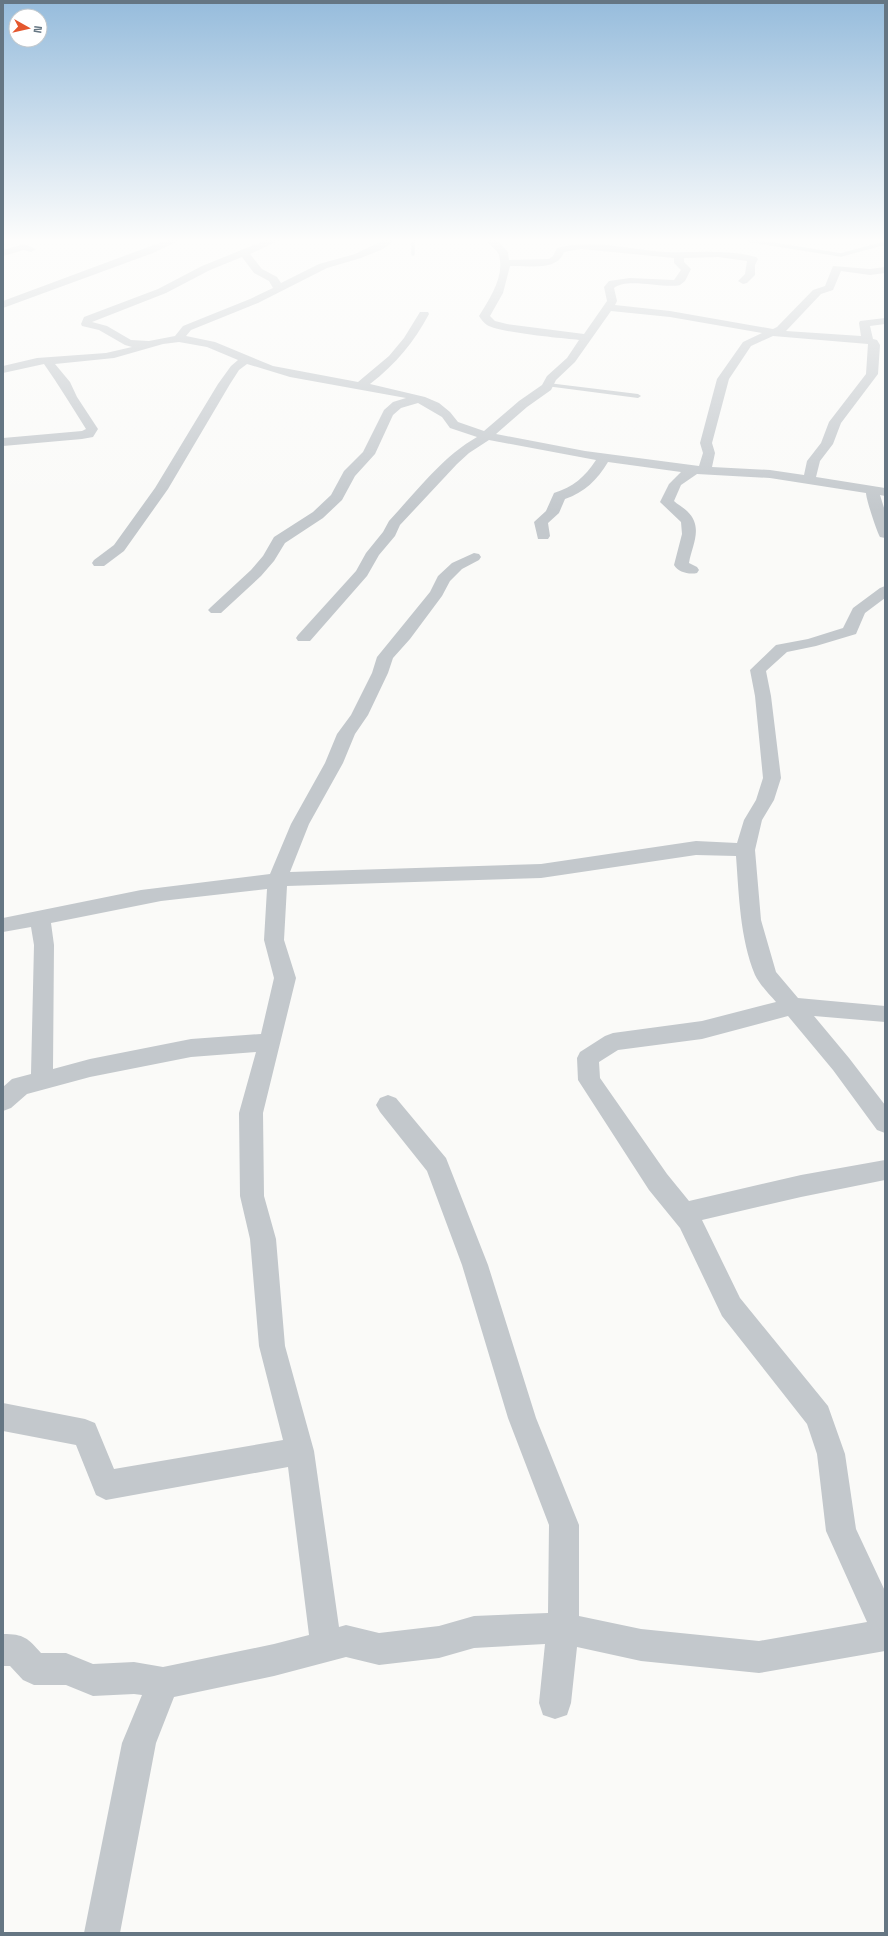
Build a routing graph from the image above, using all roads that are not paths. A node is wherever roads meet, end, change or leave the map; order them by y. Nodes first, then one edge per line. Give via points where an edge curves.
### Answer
1 (107, 330) edge
2 (185, 330) edge
3 (413, 330) edge
4 (530, 330) edge
5 (592, 330) edge
6 (764, 330) edge
7 (777, 330) edge
8 (866, 330) edge
9 (772, 332) junction
10 (586, 338) junction
11 (178, 339) junction
12 (868, 340) junction
13 (147, 344) junction
14 (247, 359) junction
15 (48, 361) junction
16 (3, 370) edge
17 (548, 385) junction
18 (361, 386) junction
19 (638, 396) dead end
20 (417, 399) junction
21 (486, 436) junction
22 (3, 442) edge
23 (604, 458) junction
24 (699, 470) junction
25 (809, 480) junction
26 (882, 491) edge
27 (885, 534) edge
28 (543, 536) dead end
29 (474, 557) dead end
30 (99, 563) dead end
31 (692, 570) dead end
32 (885, 591) edge
33 (216, 610) dead end
34 (304, 638) dead end
35 (745, 850) junction
36 (278, 879) junction
37 (40, 919) junction
38 (3, 925) edge
39 (793, 1006) junction
40 (885, 1014) edge
41 (270, 1042) junction
42 (42, 1081) junction
43 (3, 1101) edge
44 (388, 1105) dead end
45 (885, 1122) edge
46 (885, 1170) edge
47 (684, 1213) junction
48 (3, 1416) edge
49 (300, 1451) junction
50 (885, 1626) edge
51 (562, 1628) junction
52 (885, 1635) edge
53 (326, 1646) junction
54 (3, 1650) edge
55 (163, 1683) junction
56 (555, 1703) dead end
57 (102, 1933) edge

1 - 13 street via 129,343
2 - 11 street
3 - 18 street via 387,365
4 - 10 street
5 - 10 street
6 - 9 street
7 - 9 street
8 - 12 street
9 - 12 street
9 - 24 street via 747,344 723,379 706,443 709,453
10 - 17 street via 571,360 551,378
11 - 13 street
11 - 14 street via 202,341
12 - 25 street via 874,345 872,374 834,422 827,444 814,461
13 - 15 street via 115,354
14 - 18 street via 293,373
14 - 30 street via 235,368 224,384 161,489 119,548
15 - 16 street via 37,361
15 - 22 street via 64,382 92,429 89,434
17 - 19 lane
17 - 21 street
18 - 20 street
20 - 21 street via 449,415 454,425
20 - 33 street via 397,405 388,413 369,454 349,474 337,497 318,515 279,540 269,558 256,573
21 - 23 street
21 - 34 street via 452,461 412,504 373,553 362,573
23 - 24 street
23 - 28 street via 591,478 573,492 559,496 552,514 541,522
24 - 25 street via 770,474
24 - 31 street via 681,477 667,502 685,516 688,523 689,543 681,557 681,565
25 - 26 street
26 - 27 street via 874,493 873,499
29 - 36 street via 457,566 443,579 438,593 385,657 359,715 346,734 334,763 300,824
32 - 35 street via 858,610 850,631 782,648 758,670 772,778 765,800 753,820
35 - 36 street via 696,848 541,871
35 - 39 street via 751,920 766,975
36 - 37 street via 261,884 196,889 150,896
36 - 41 street via 274,940 285,978
37 - 38 street
37 - 42 street via 44,945
39 - 40 street
39 - 45 street
39 - 47 street via 702,1030 613,1042 588,1058 589,1080 658,1182
41 - 42 street via 191,1048 90,1068
41 - 49 street via 251,1113 252,1196 263,1239 272,1346
42 - 43 street via 20,1086
44 - 51 street via 437,1165 475,1265 522,1418 564,1525
46 - 47 street
47 - 50 street via 731,1307 818,1416 831,1454 841,1531
48 - 49 street via 84,1433 106,1485
49 - 53 street
51 - 52 street via 641,1645 759,1657
51 - 53 street via 474,1632 439,1642 379,1649 346,1641
51 - 56 street
53 - 55 street via 274,1660
54 - 55 street via 17,1650 34,1669 66,1670 93,1680 134,1678
55 - 57 street via 139,1743

